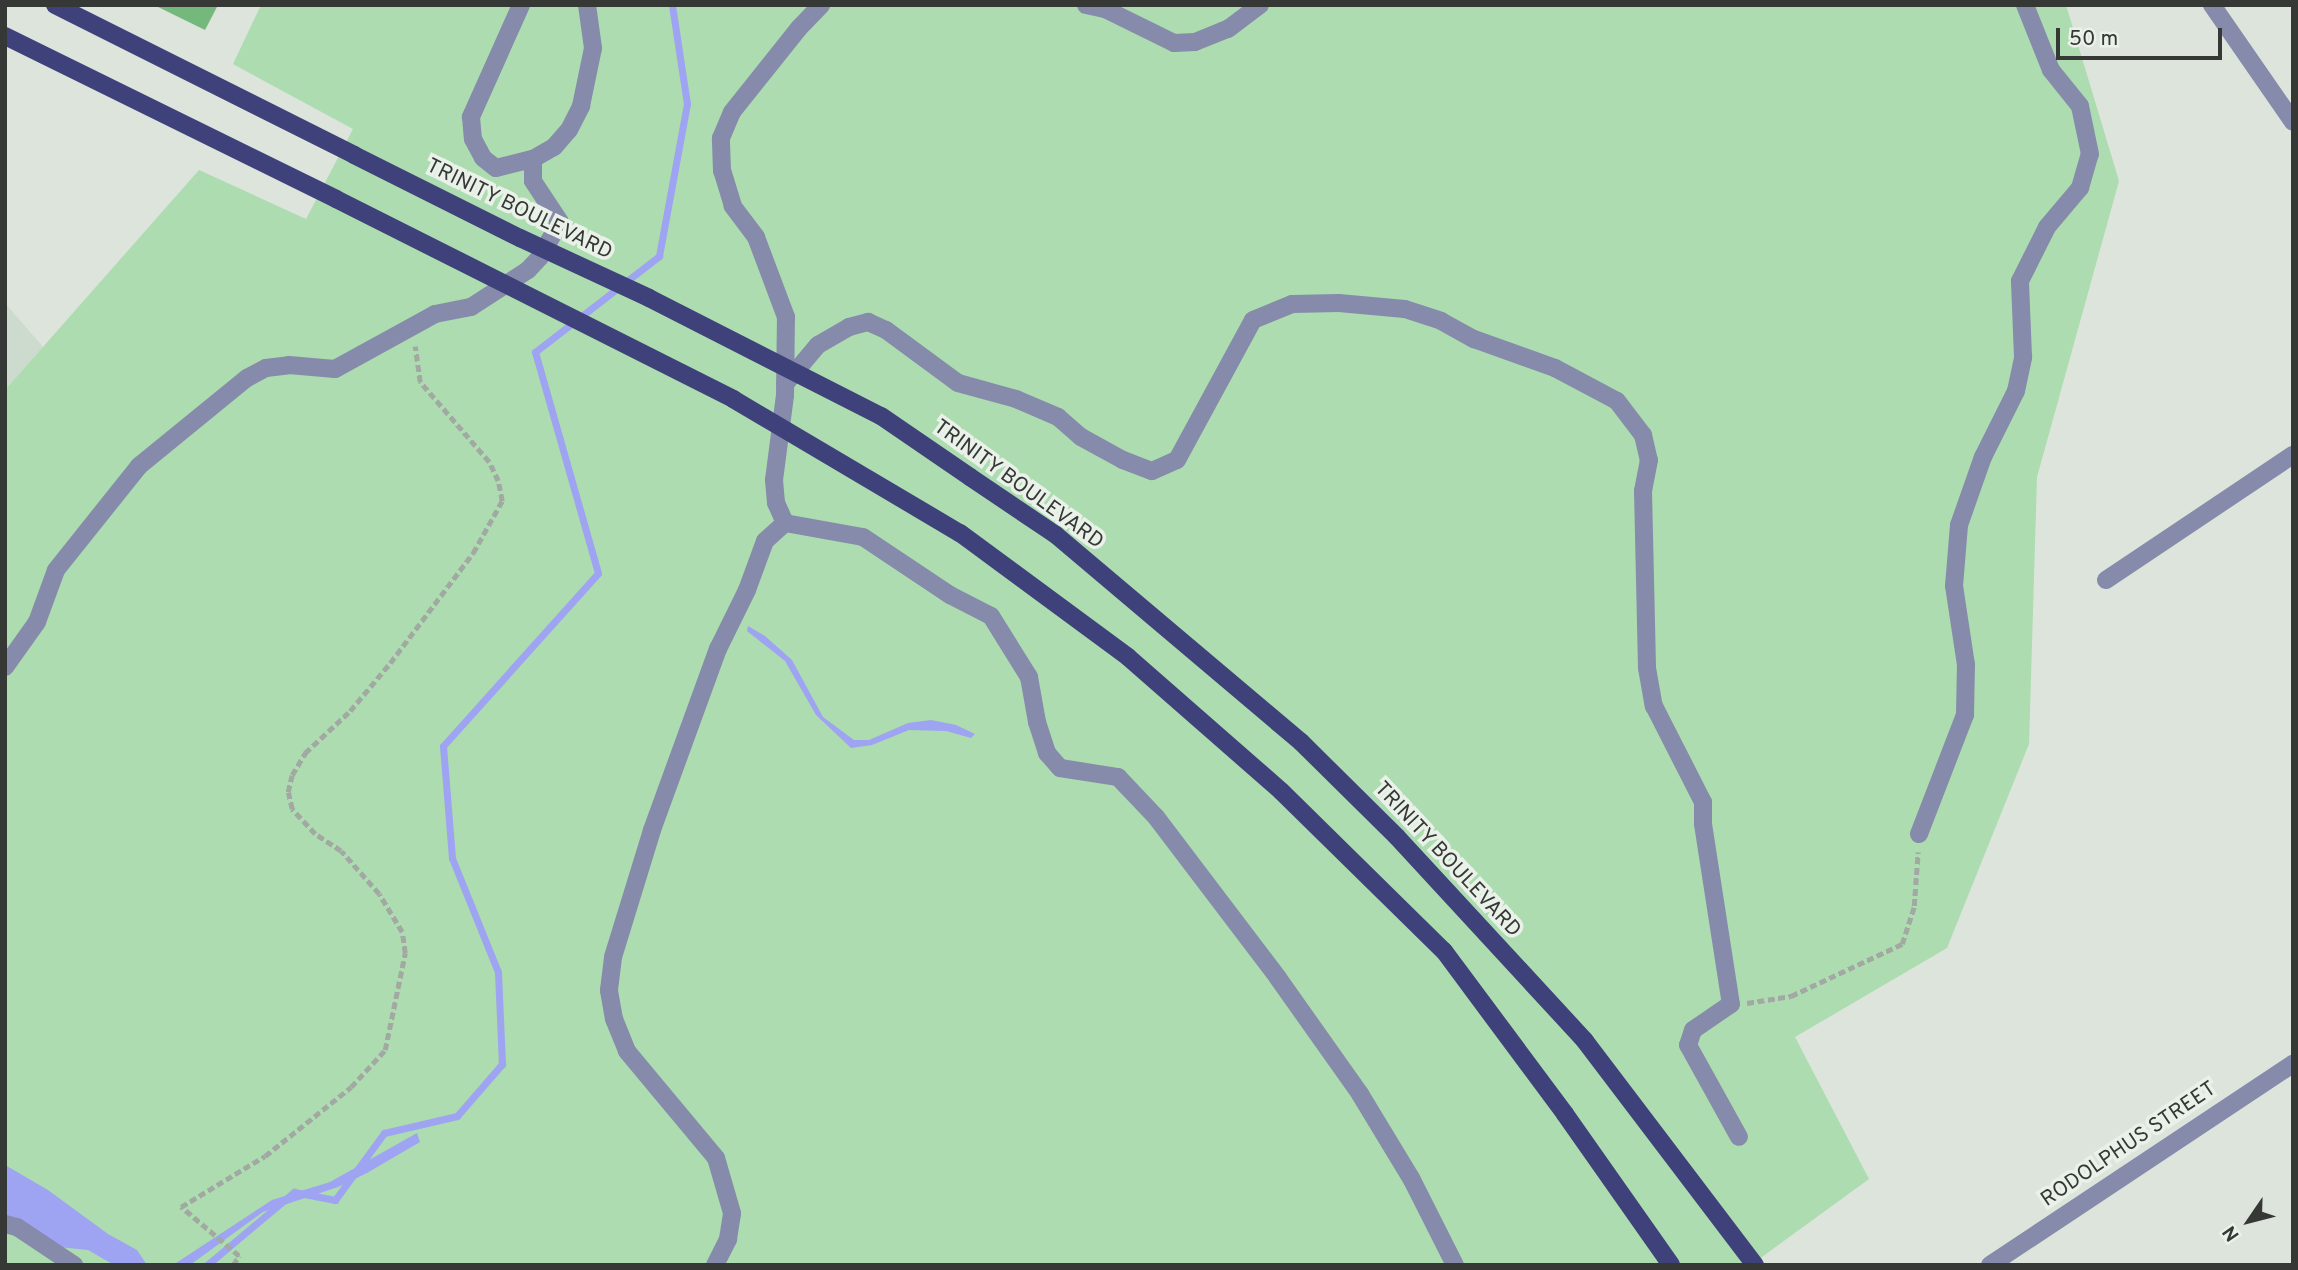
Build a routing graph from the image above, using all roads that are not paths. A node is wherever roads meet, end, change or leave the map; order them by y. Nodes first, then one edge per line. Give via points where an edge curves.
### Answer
1 (521, 5) edge
2 (587, 5) edge
3 (821, 5) edge
4 (1086, 5) edge
5 (1260, 5) edge
6 (2025, 5) edge
7 (2212, 5) edge
8 (59, 6) edge
9 (5, 36) edge
10 (2293, 122) edge
11 (533, 159) junction
12 (785, 384) junction
13 (2293, 455) edge
14 (785, 523) junction
15 (2106, 580) dead end
16 (5, 667) edge
17 (1919, 834) road end
18 (2293, 1064) edge
19 (1739, 1137) dead end
20 (5, 1224) edge
21 (74, 1265) edge
22 (715, 1265) edge
23 (1455, 1265) edge
24 (1671, 1265) edge
25 (1755, 1265) edge
26 (1990, 1265) edge

1 - 11 street via 471,117 473,139 483,158 496,168
2 - 11 street via 593,48 581,106 554,147
3 - 12 street via 732,112 721,138 722,171 733,205 756,237 786,317
4 - 5 street via 1105,9 1174,43 1195,42 1228,29
6 - 17 street via 2051,69 2080,106 2090,153 2080,188 2048,227 2020,281 2023,357 2015,391 1983,457 1959,525 1954,586 1966,665 1965,715
7 - 10 street
8 - 25 main road, TRINITY BOULEVARD, bridge via 881,416 1056,535 1301,742 1397,837 1585,1041
9 - 24 main road, bridge via 733,399 960,533 1128,657 1281,792 1444,951
11 - 16 street via 533,181 560,222 528,270 471,307 419,321 335,369 289,365 266,368 247,378 139,466 56,570 37,622
12 - 14 street via 774,480 776,503
12 - 19 street via 818,345 868,322 958,383 1016,399 1058,417 1081,437 1152,471 1177,460 1252,320 1292,304 1339,303 1405,309 1441,321 1474,339 1555,368 1617,401 1643,435 1650,460 1643,491 1647,668 1654,706 1703,802 1731,1004 1693,1030 1688,1045
13 - 15 street
14 - 22 street via 765,541 718,649 652,831 613,957 609,990 627,1051 716,1158 732,1213 728,1239
14 - 23 street via 863,537 991,617 1029,677 1047,753 1060,768 1118,777 1156,817 1360,1094 1412,1180
18 - 26 street, RODOLPHUS STREET
20 - 21 street via 17,1227

